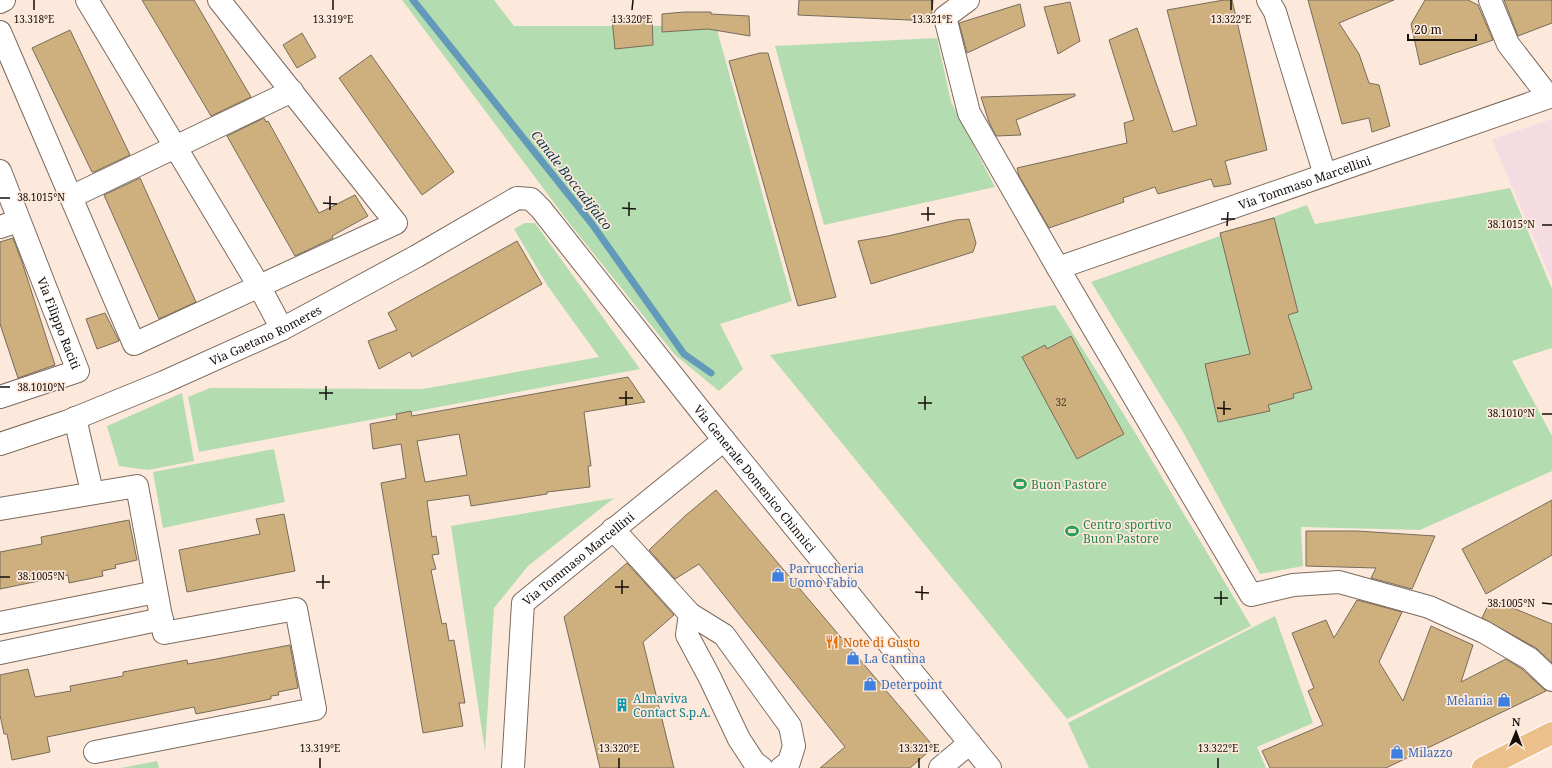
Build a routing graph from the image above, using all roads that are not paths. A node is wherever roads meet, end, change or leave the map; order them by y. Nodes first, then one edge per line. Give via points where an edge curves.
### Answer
1 (4, 0) edge
2 (87, 0) edge
3 (219, 0) edge
4 (968, 0) edge
5 (1268, 0) edge
6 (1490, 0) edge
7 (0, 2) edge
8 (0, 32) edge
9 (292, 91) junction
10 (1550, 96) edge
11 (176, 147) junction
12 (0, 171) edge
13 (1325, 174) junction
14 (71, 197) junction
15 (517, 198) joint
16 (9, 224) edge
17 (1058, 268) junction
18 (259, 286) junction
19 (282, 329) junction
20 (0, 396) edge
21 (75, 418) junction
22 (724, 440) junction
23 (0, 444) edge
24 (92, 492) junction
25 (0, 509) edge
26 (614, 529) junction
27 (156, 592) junction
28 (690, 614) junction
29 (162, 620) junction
30 (0, 624) edge
31 (0, 653) edge
32 (1552, 680) edge
33 (1552, 733) edge
34 (970, 743) junction
35 (95, 752) dead end
36 (513, 768) edge
37 (762, 768) edge
38 (782, 768) edge
39 (940, 768) edge
40 (990, 768) edge
41 (1483, 768) edge

1 - 7 street
2 - 11 street
3 - 9 street
4 - 17 street via 946,17 969,113
5 - 13 street via 1275,12
6 - 10 street via 1508,44
8 - 14 street
9 - 11 street
9 - 18 street via 396,223
10 - 13 street, Via Tommaso Marcellini
11 - 14 street
11 - 18 street
12 - 16 street, Via Filippo Raciti
13 - 17 street, Via Tommaso Marcellini
14 - 18 street via 134,344
15 - 19 street, Via Gaetano Romeres
15 - 22 street, Via Generale Domenico Chinnici via 531,199 541,209
16 - 20 street, Via Filippo Raciti via 78,371
17 - 32 street via 1251,595 1293,585 1339,582 1429,607 1484,632 1530,659
18 - 19 street
19 - 21 street, Via Gaetano Romeres via 164,382
21 - 23 street, Via Gaetano Romeres
21 - 24 street
22 - 26 street, Via Tommaso Marcellini
22 - 34 street, Via Generale Domenico Chinnici
24 - 25 street
24 - 27 street via 137,486
26 - 28 street
26 - 36 street, Via Tommaso Marcellini via 523,603
27 - 29 street
27 - 30 street
28 - 37 street via 687,635 739,739 754,762
28 - 38 street via 724,635 790,726 794,746 789,762
29 - 31 street
29 - 35 street via 164,633 296,609 315,709
33 - 41 main road
34 - 39 street
34 - 40 street, Via Generale Domenico Chinnici

